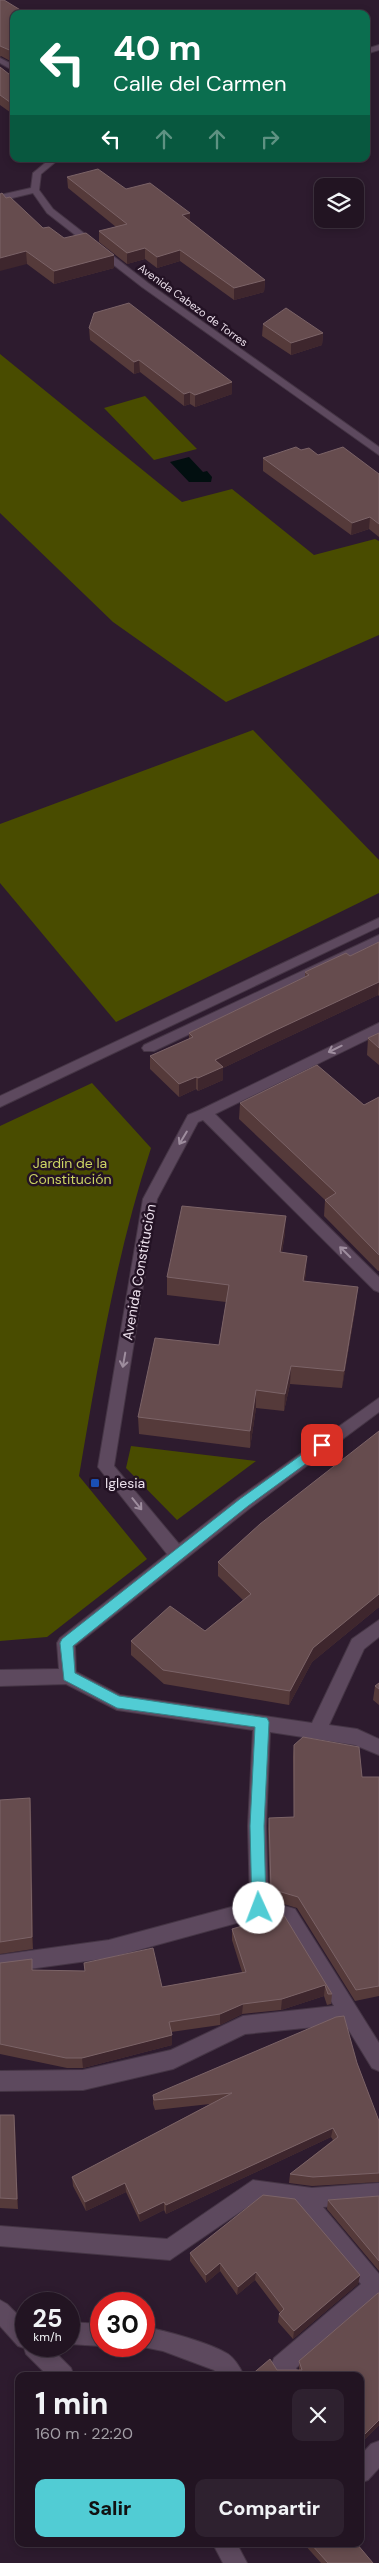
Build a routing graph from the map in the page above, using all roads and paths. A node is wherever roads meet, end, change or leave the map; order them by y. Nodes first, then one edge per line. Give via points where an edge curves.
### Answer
1 (51, 162) edge
2 (36, 190) junction
3 (0, 198) edge
4 (379, 452) edge
5 (379, 922) edge
6 (379, 939) edge
7 (379, 1028) edge
8 (149, 1048) dead end
9 (0, 1102) edge
10 (206, 1113) junction
11 (379, 1286) edge
12 (379, 1404) edge
13 (178, 1555) junction
14 (379, 1627) edge
15 (68, 1676) junction
16 (0, 1678) edge
17 (262, 1722) junction
18 (317, 1731) junction
19 (379, 1747) edge
20 (259, 1908) junction
21 (0, 1964) edge
22 (348, 2014) junction
23 (379, 2061) edge
24 (0, 2080) edge
25 (379, 2193) edge
26 (300, 2196) junction
27 (0, 2236) edge
28 (377, 2288) edge
29 (0, 2311) edge
30 (15, 2325) edge
31 (155, 2339) edge
32 (45, 2357) edge
33 (59, 2372) edge
34 (230, 2372) edge
35 (286, 2372) edge
36 (379, 2452) edge
37 (364, 2468) edge
38 (226, 2547) edge
39 (236, 2563) edge

1 - 2 street via 37,173
2 - 3 street
2 - 4 street, Avenida Cabezo de Torres via 50,211 144,284
5 - 9 street
6 - 8 street
7 -> 10 street, Avenida Constitución
11 -> 10 street
10 -> 13 street, Avenida Constitución via 193,1119 150,1199 106,1467
12 - 13 street
13 - 15 street via 66,1643
14 - 18 street via 358,1644
15 - 16 street
15 - 17 street via 117,1702
17 - 18 street
17 - 20 street via 257,1826
18 - 19 street via 357,1737
20 - 21 street via 109,1949
20 - 22 street via 288,1915
22 - 23 street
22 - 24 street via 243,2025 173,2059 83,2080
25 - 26 street
26 - 27 street via 253,2190 170,2250
26 - 28 street
28 - 35 street via 282,2366
29 - 30 street
31 - 34 street via 221,2362
32 - 33 street
36 - 37 street
38 - 39 street

